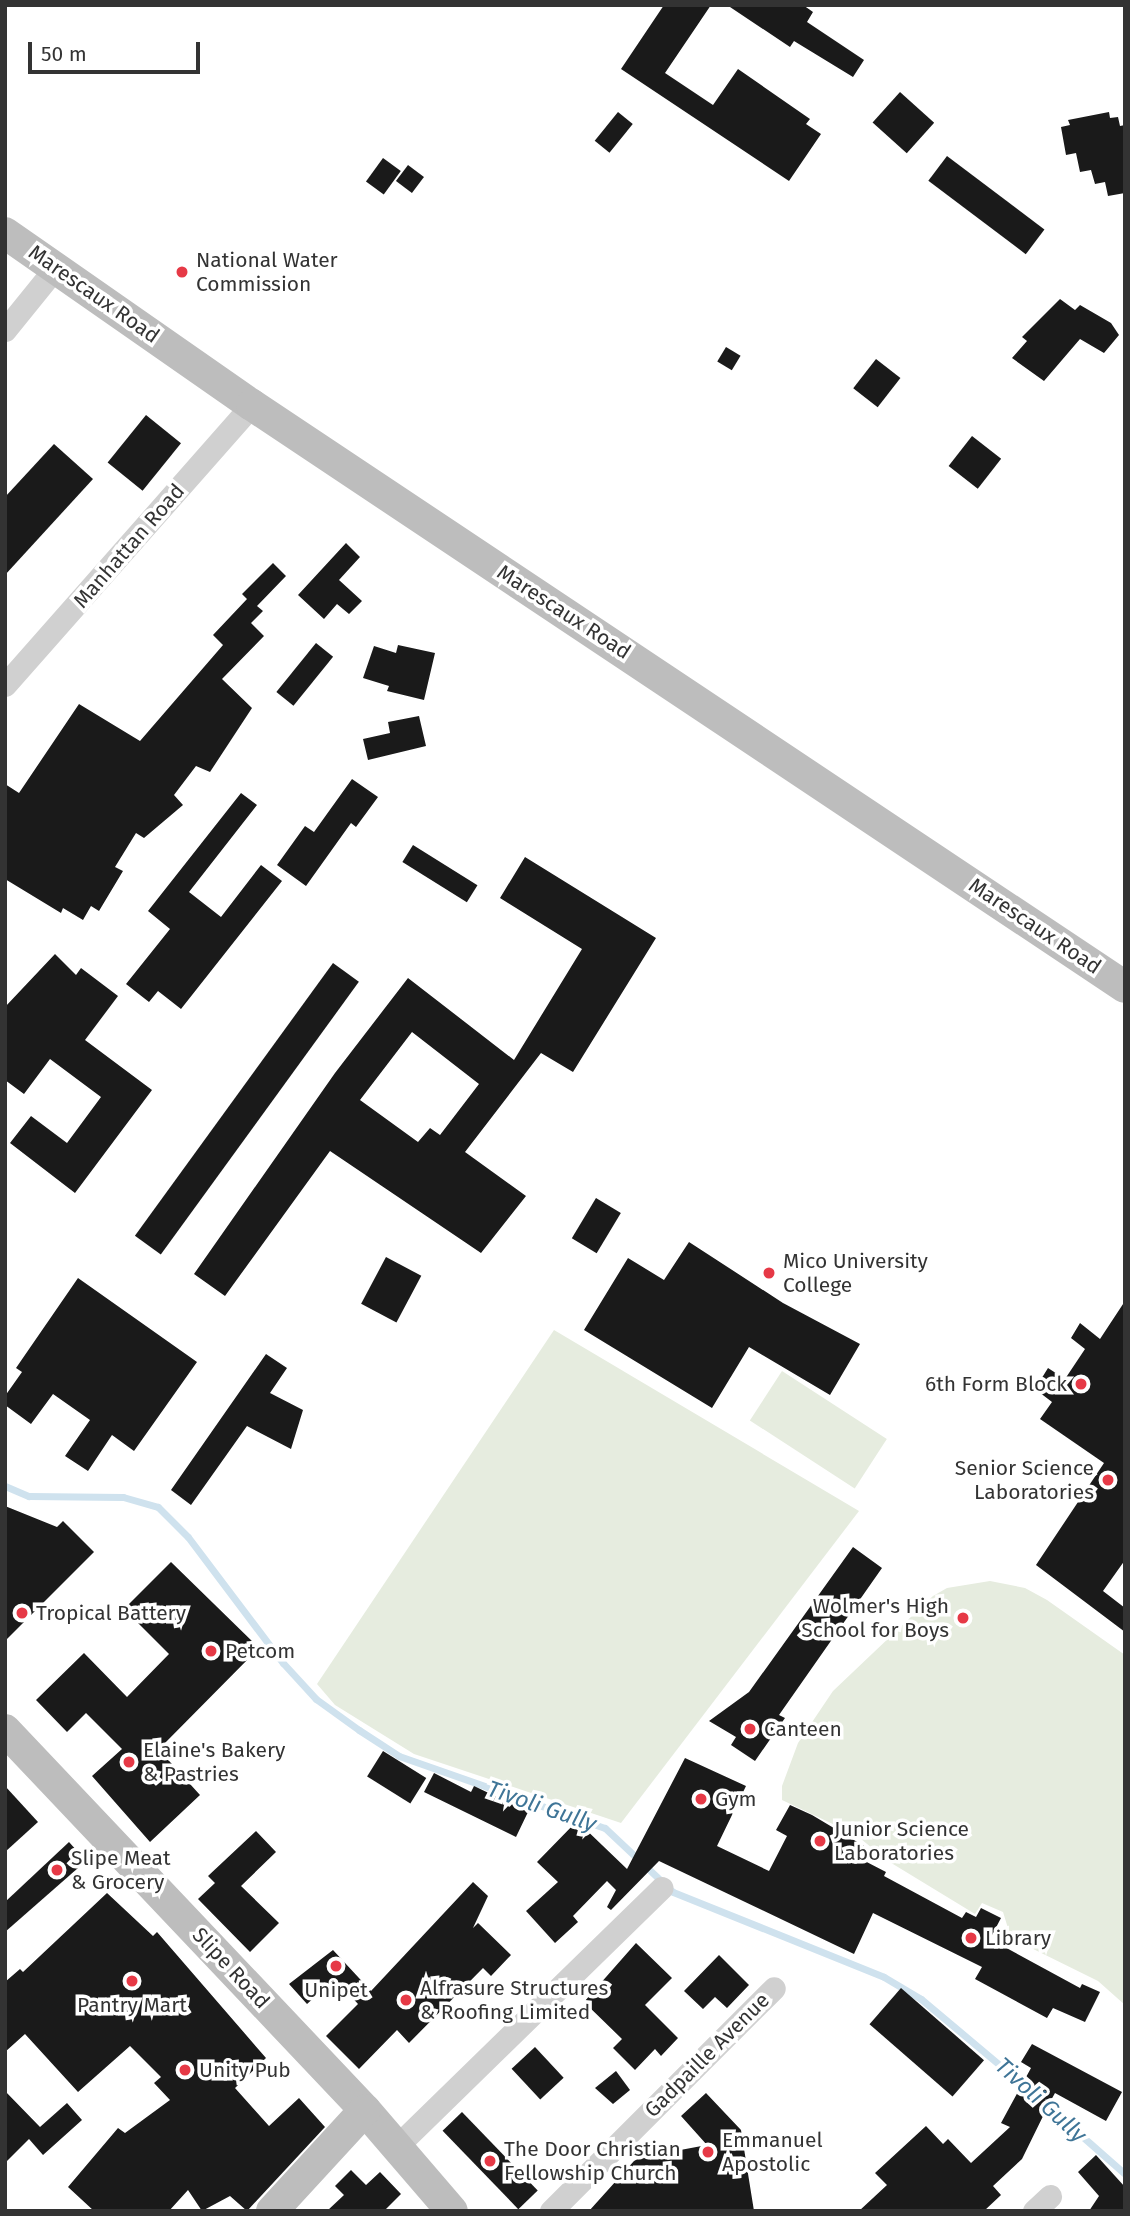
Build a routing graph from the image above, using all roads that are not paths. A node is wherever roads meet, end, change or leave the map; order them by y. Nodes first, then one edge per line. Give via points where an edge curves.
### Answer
1 (5, 233) edge
2 (56, 267) junction
3 (5, 330) edge
4 (252, 405) junction
5 (5, 685) edge
6 (1125, 987) edge
7 (5, 1730) edge
8 (661, 1888) dead end
9 (774, 1988) dead end
10 (365, 2110) junction
11 (396, 2147) junction
12 (272, 2211) edge
13 (452, 2211) edge
14 (551, 2211) edge

1 - 2 main road, Marescaux Road
2 - 3 street
2 - 4 main road, Marescaux Road
4 - 5 street, Manhattan Road
4 - 6 main road, Marescaux Road
7 - 10 main road, Slipe Road
8 - 11 street
9 - 14 street, Gadpaille Avenue
10 - 11 main road, Slipe Road
10 - 12 main road
11 - 13 main road, Slipe Road

